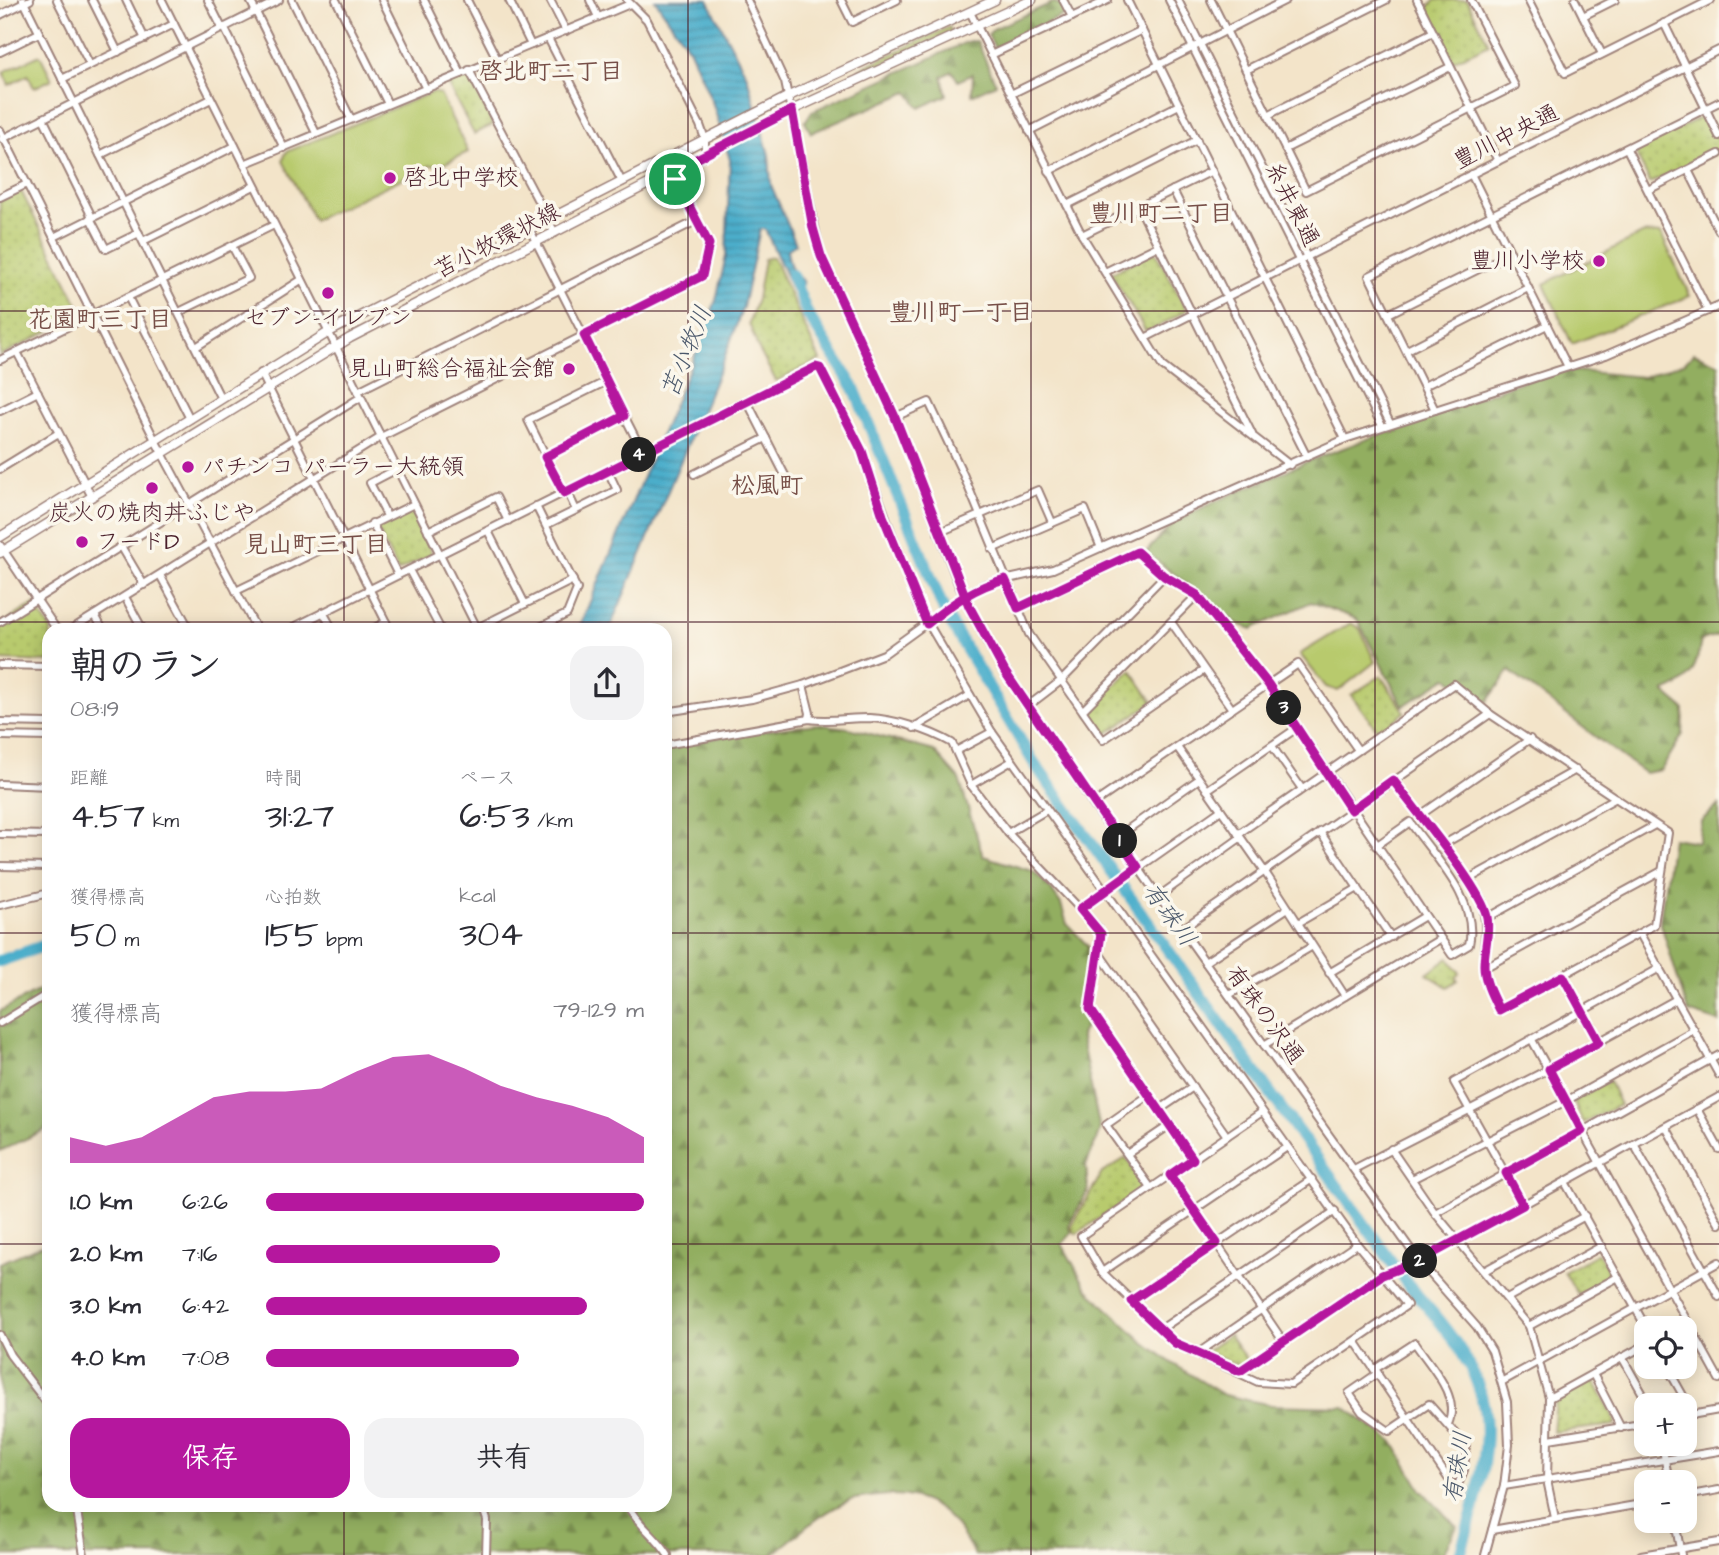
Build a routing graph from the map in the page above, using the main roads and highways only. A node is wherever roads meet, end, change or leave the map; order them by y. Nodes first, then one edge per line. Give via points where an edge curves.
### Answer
1 (995, 0) edge
2 (1032, 0) edge
3 (0, 537) edge
4 (1, 550) edge

1 - 3 main road, 苫小牧環状線 via 789,96 329,332
2 - 4 main road, 苫小牧環状線 via 792,110 336,346

